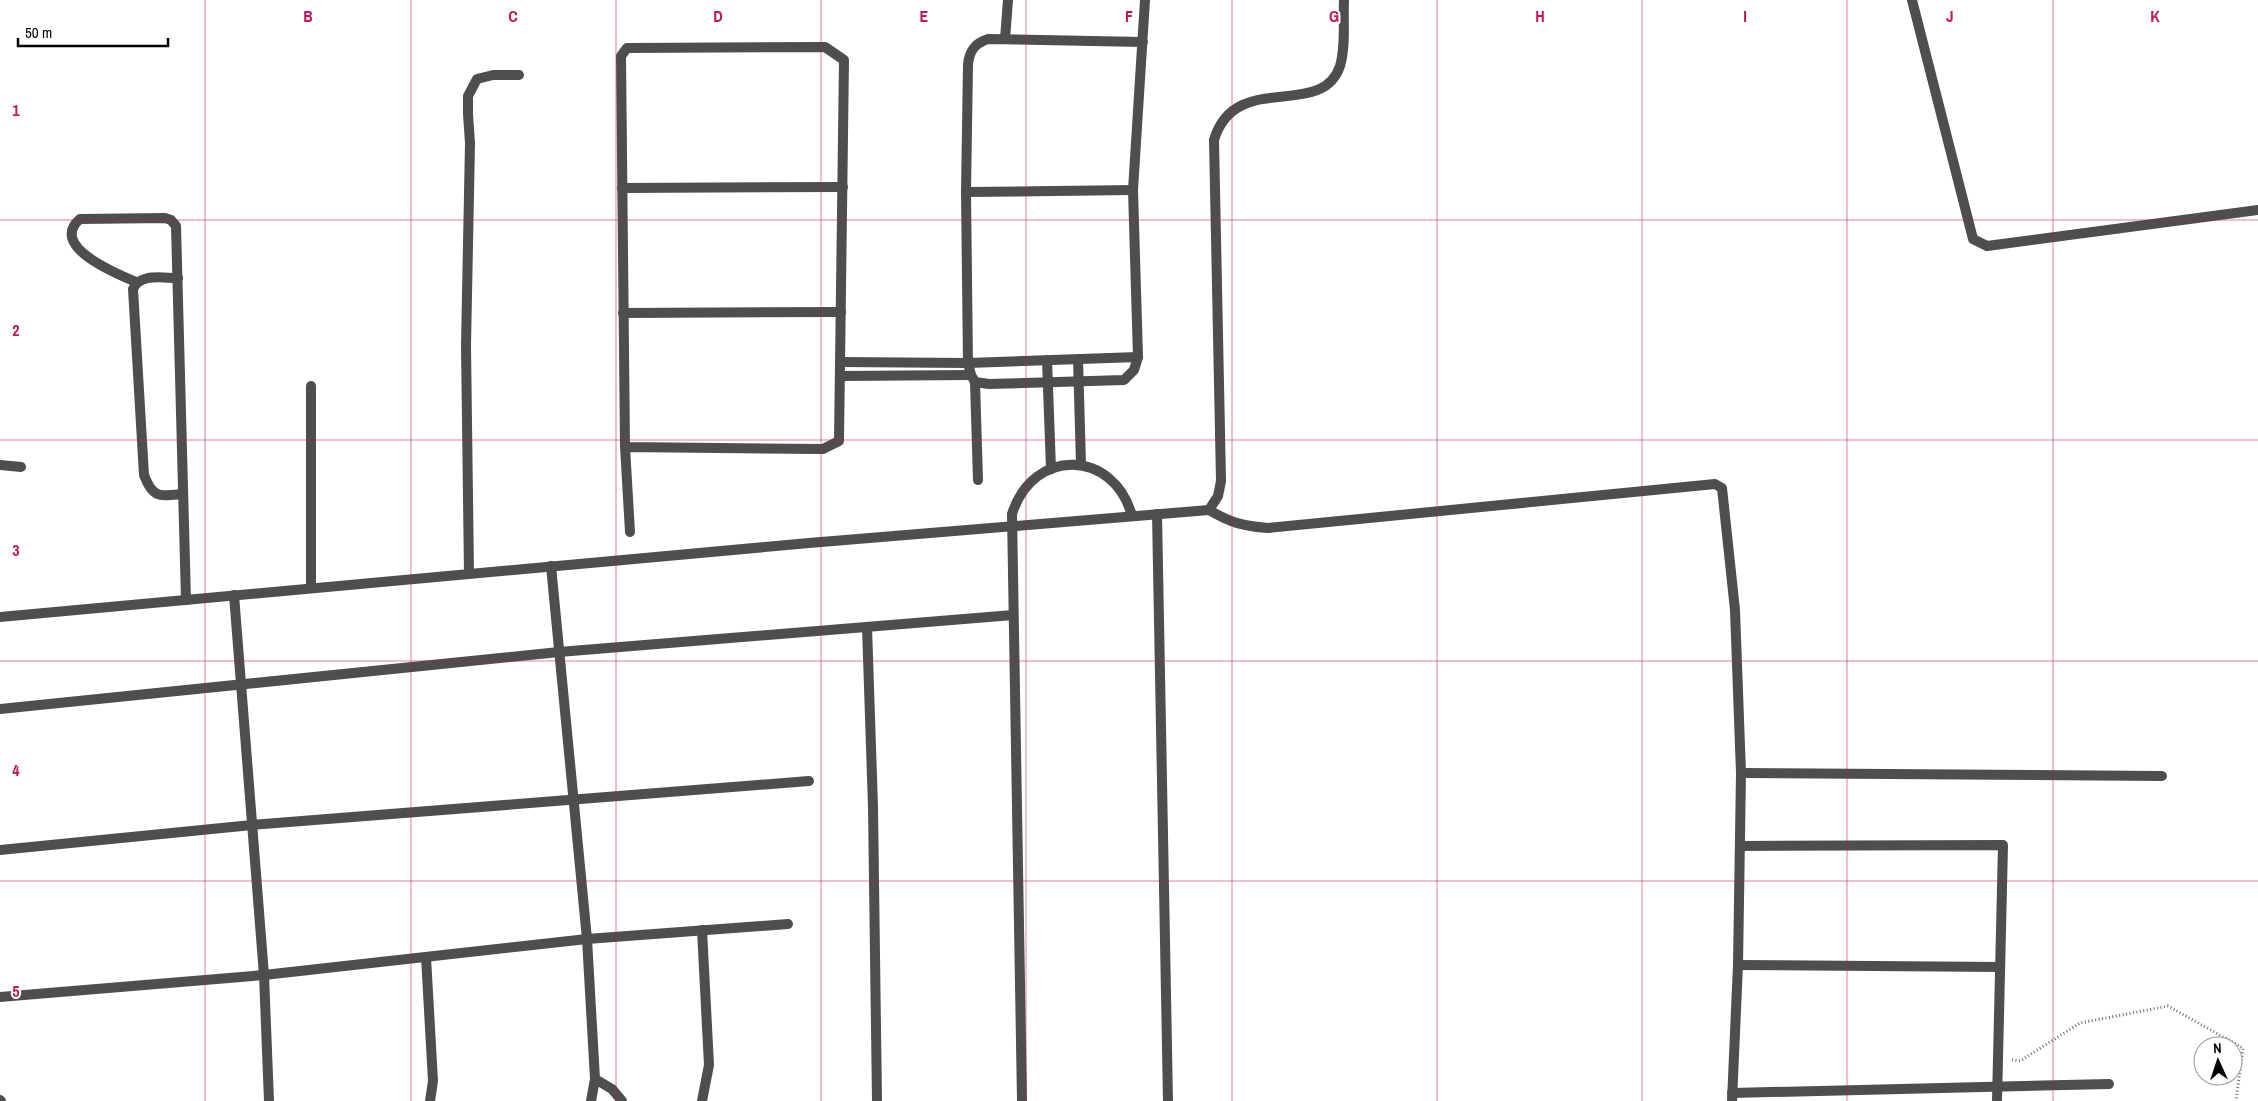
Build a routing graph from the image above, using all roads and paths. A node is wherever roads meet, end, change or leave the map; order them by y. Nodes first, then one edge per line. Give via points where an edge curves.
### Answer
1 (1008, 0) edge
2 (1145, 0) edge
3 (1344, 0) edge
4 (1912, 0) edge
5 (1005, 39) junction
6 (1142, 42) junction
7 (519, 75) dead end
8 (843, 187) junction
9 (622, 188) junction
10 (1133, 190) junction
11 (966, 192) junction
12 (2258, 210) edge
13 (178, 278) junction
14 (136, 282) junction
15 (842, 312) junction
16 (623, 313) junction
17 (1138, 357) junction
18 (1078, 359) junction
19 (1047, 360) junction
20 (841, 362) junction
21 (968, 363) junction
22 (841, 376) junction
23 (973, 378) junction
24 (1079, 381) junction
25 (1048, 382) junction
26 (311, 386) dead end
27 (625, 447) junction
28 (0, 464) edge
29 (1082, 466) junction
30 (21, 467) dead end
31 (1051, 469) junction
32 (978, 480) dead end
33 (183, 494) junction
34 (1209, 510) junction
35 (1157, 514) junction
36 (1132, 516) junction
37 (1011, 526) junction
38 (630, 532) dead end
39 (551, 566) junction
40 (469, 574) junction
41 (311, 588) junction
42 (234, 595) junction
43 (186, 600) junction
44 (1014, 615) junction
45 (0, 617) edge
46 (867, 627) junction
47 (559, 652) junction
48 (241, 685) junction
49 (0, 709) edge
50 (1741, 773) junction
51 (2162, 776) dead end
52 (809, 781) dead end
53 (574, 801) junction
54 (252, 825) junction
55 (1741, 846) junction
56 (0, 850) edge
57 (788, 924) dead end
58 (702, 930) junction
59 (587, 939) junction
60 (426, 957) junction
61 (1738, 966) junction
62 (2000, 967) junction
63 (264, 976) junction
64 (0, 998) edge
65 (1998, 1058) junction
66 (595, 1079) junction
67 (2109, 1084) dead end
68 (1998, 1085) junction
69 (1732, 1097) edge
70 (269, 1101) edge
71 (430, 1101) edge
72 (591, 1101) edge
73 (622, 1101) edge
74 (702, 1101) edge
75 (877, 1101) edge
76 (1022, 1101) edge
77 (1168, 1101) edge
78 (1997, 1101) edge
79 (2236, 1101) edge

1 - 5 street
2 - 6 street
3 - 34 street via 1342,58 1330,82 1315,91 1254,100 1236,107 1222,120 1214,140 1221,481 1218,496
4 - 12 street via 1973,239 1987,246
5 - 6 street
5 - 11 street via 980,41 968,58
6 - 10 street
7 - 40 street via 493,74 477,79 468,96 466,346
8 - 9 street
8 - 9 street via 844,60 825,47 627,48 621,56
8 - 15 street
9 - 16 street
10 - 11 street
10 - 17 street
11 - 21 street
13 - 14 street via 143,278
13 - 14 street via 176,226 171,220 80,219 73,224 71,236 74,243 98,265
13 - 33 street
14 - 33 street via 144,475 150,489 160,496
15 - 16 street
15 - 20 street
16 - 27 street
17 - 18 street
17 - 24 street via 1134,370 1124,380
18 - 19 street
18 - 24 street
19 - 21 street
19 - 25 street
20 - 21 street
20 - 22 street
21 - 23 street
22 - 23 street
22 - 27 street via 839,441 823,449
23 - 25 street via 989,384
23 - 32 street
24 - 25 street
24 - 29 street
25 - 31 street
26 - 41 street
27 - 38 street
28 - 30 street
29 - 31 street
29 - 36 street via 1111,479 1125,496
31 - 37 street via 1022,491 1012,514
33 - 43 street
34 - 35 street
34 - 50 street via 1231,523 1268,528 1715,484 1722,488 1724,497 1735,610
35 - 36 street
35 - 77 street
36 - 37 street
37 - 39 street
37 - 44 street
39 - 40 street
39 - 47 street
40 - 41 street
41 - 42 street
42 - 43 street
42 - 48 street
43 - 45 street
44 - 46 street
44 - 76 street
46 - 47 street
46 - 75 street
47 - 48 street
47 - 53 street
48 - 49 street
48 - 54 street
50 - 51 street
50 - 55 street
52 - 53 street
53 - 54 street
53 - 59 street
54 - 56 street
54 - 63 street
55 - 61 street
55 - 62 street via 2003,845
57 - 58 street
58 - 59 street
58 - 74 street via 709,1065
59 - 60 street
59 - 66 street
60 - 63 street
60 - 71 street via 433,1081
61 - 62 street
61 - 69 street
62 - 65 street
63 - 64 street
63 - 70 street
65 - 68 street
65 - 79 path via 2020,1061 2080,1023 2168,1006 2242,1048
66 - 72 street
66 - 73 street via 612,1089
67 - 68 street
68 - 69 street
68 - 78 street

